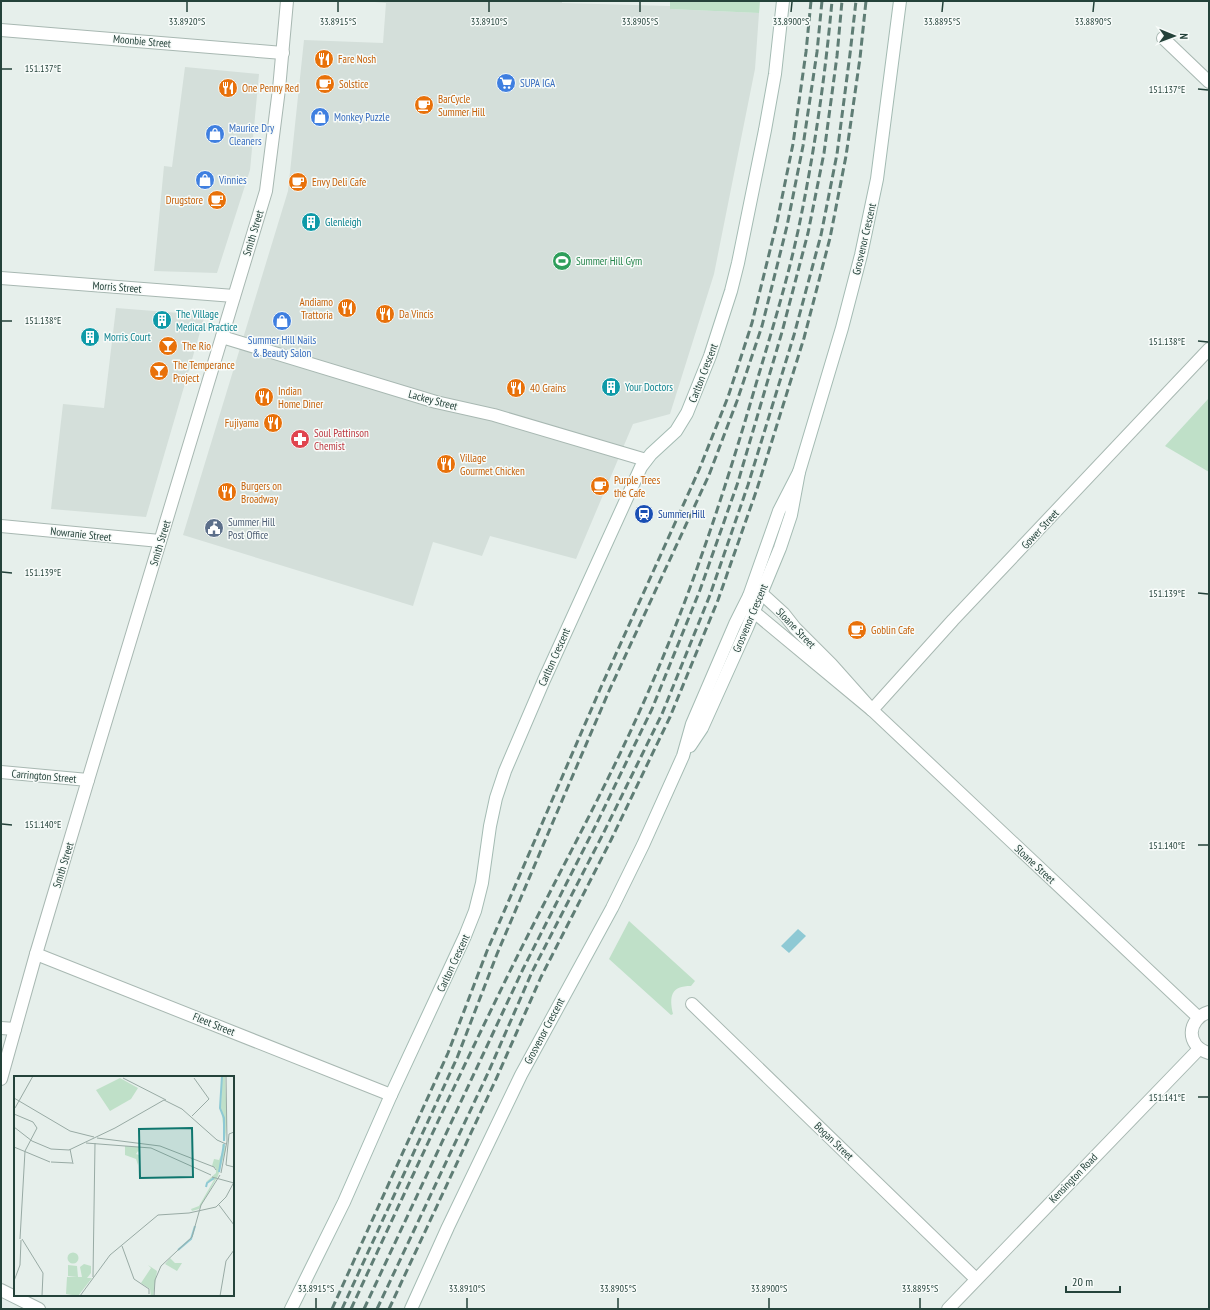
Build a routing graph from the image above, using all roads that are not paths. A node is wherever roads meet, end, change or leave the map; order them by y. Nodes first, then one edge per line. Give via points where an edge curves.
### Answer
1 (287, 1) edge
2 (783, 1) edge
3 (900, 1) edge
4 (1, 30) edge
5 (1162, 38) dead end
6 (283, 52) junction
7 (1209, 82) edge
8 (1, 278) edge
9 (234, 296) junction
10 (222, 337) junction
11 (1209, 349) edge
12 (646, 460) junction
13 (1, 526) edge
14 (160, 542) junction
15 (755, 595) junction
16 (754, 612) junction
17 (872, 710) junction
18 (683, 756) junction
19 (1, 772) edge
20 (88, 780) junction
21 (36, 954) junction
22 (692, 1004) dead end
23 (1209, 1012) edge
24 (1198, 1017) junction
25 (1, 1028) edge
26 (15, 1029) junction
27 (1204, 1051) edge
28 (1, 1079) edge
29 (392, 1095) junction
30 (976, 1279) junction
31 (1, 1290) edge
32 (39, 1309) edge
33 (292, 1309) edge
34 (411, 1309) edge
35 (948, 1309) edge

1 - 6 street, Smith Street
2 - 12 street, Carlton Crescent via 776,74 731,291 700,384 687,413 676,431
3 - 15 street, Grosvenor Crescent via 877,179 861,255 799,472 791,515 780,548
4 - 6 street, Moonbie Street
5 - 7 street
6 - 9 street, Smith Street via 266,191
8 - 9 street, Morris Street
9 - 10 street, Smith Street
10 - 12 street, Lackey Street via 436,402 494,415
10 - 14 street, Smith Street
11 - 17 street, Gower Street via 953,620
12 - 29 street, Carlton Crescent via 627,495 505,772 496,798 475,911
13 - 14 street, Nowranie Street
14 - 20 street, Smith Street
15 - 16 street, Grosvenor Crescent
15 - 17 street, Sloane Street via 784,614
15 - 18 street, Grosvenor Crescent via 735,624 692,724
16 - 17 street, Sloane Street
16 - 18 street, Grosvenor Crescent via 702,728
17 - 24 street, Sloane Street
18 - 34 street, Grosvenor Crescent via 612,908 520,1075
19 - 20 street, Carrington Street
20 - 21 street, Smith Street
21 - 26 street, Smith Street
21 - 29 street, Fleet Street
22 - 30 street, Bogan Street
23 - 24 street
24 - 27 street via 1194,1023 1192,1037 1194,1044
25 - 26 street
26 - 28 street, Smith Street
27 - 30 street, Kensington Road
29 - 33 street, Carlton Crescent
30 - 35 street, Kensington Road
31 - 32 street

